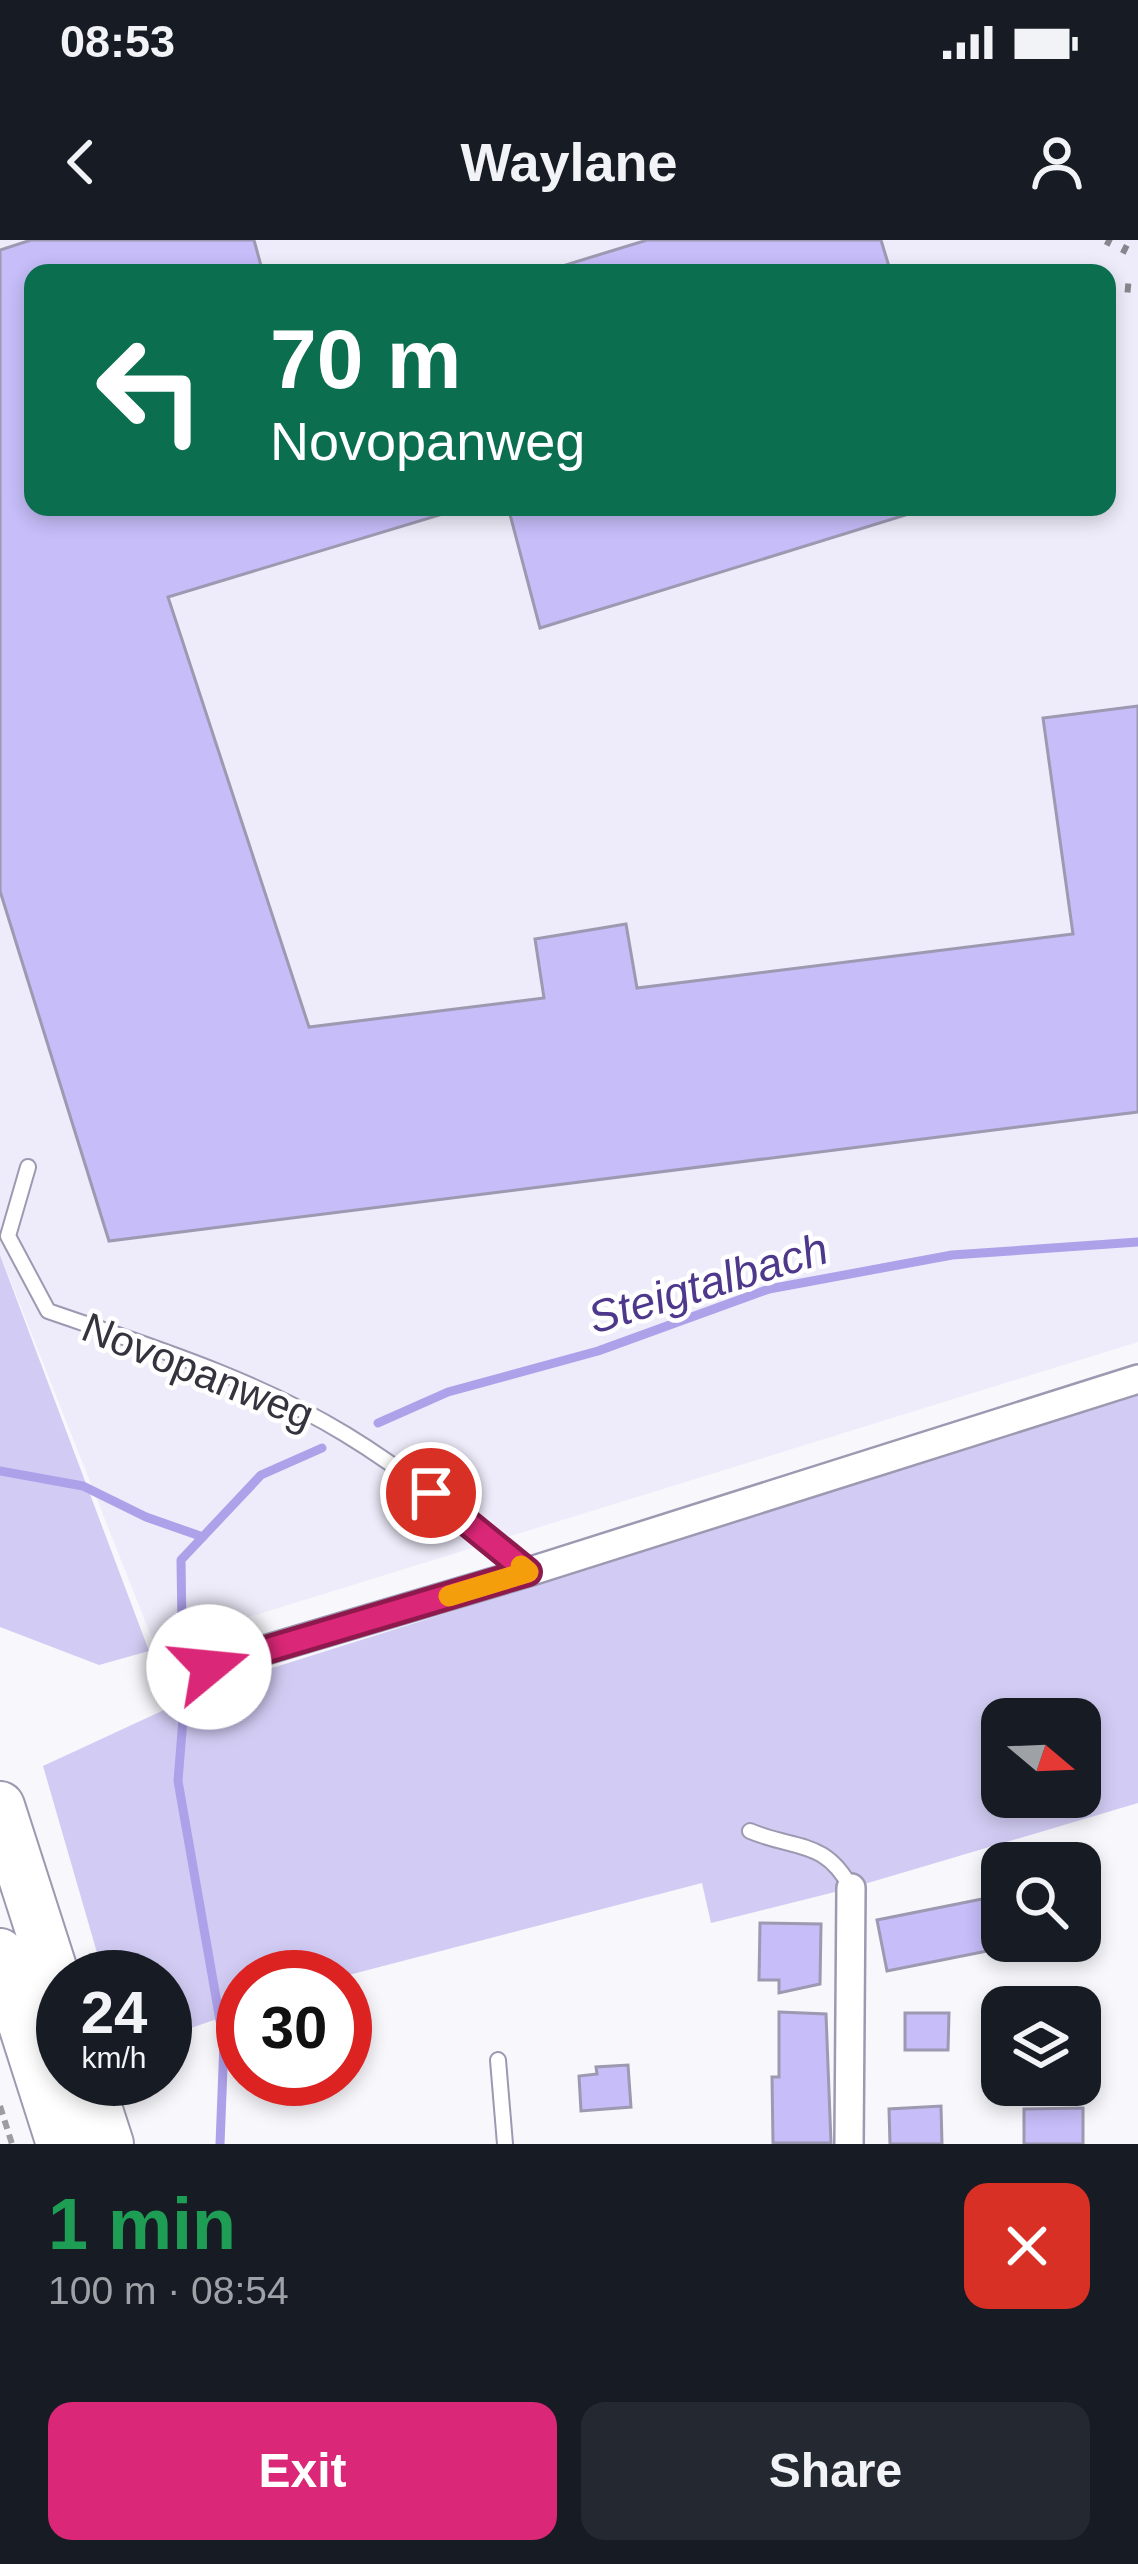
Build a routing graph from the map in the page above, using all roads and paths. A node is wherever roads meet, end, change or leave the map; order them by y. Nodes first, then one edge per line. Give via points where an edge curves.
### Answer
1 (28, 1167) dead end
2 (1138, 1378) edge
3 (528, 1572) junction
4 (164, 1680) dead end
5 (0, 1807) edge
6 (749, 1831) dead end
7 (851, 1888) joint
8 (46, 1950) edge
9 (0, 1953) edge
10 (499, 2060) dead end
11 (0, 2106) edge
12 (97, 2106) edge
13 (12, 2144) edge
14 (61, 2144) edge
15 (109, 2144) edge
16 (505, 2144) edge
17 (849, 2144) edge

1 - 3 lane, Novopanweg via 8,1236 48,1311 211,1367 340,1431 410,1475
2 - 3 street
3 - 4 street
5 - 8 highway
6 - 7 lane via 811,1846 837,1862
7 - 17 street
9 - 14 highway
10 - 16 lane
11 - 13 path
12 - 15 highway

